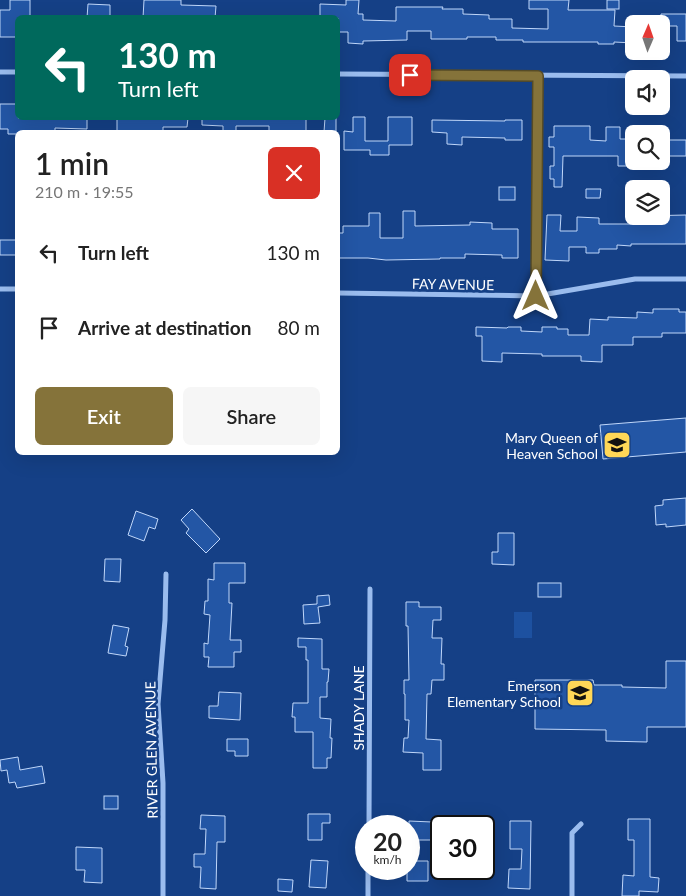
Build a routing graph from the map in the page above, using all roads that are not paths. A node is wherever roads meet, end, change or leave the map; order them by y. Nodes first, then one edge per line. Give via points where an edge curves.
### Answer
1 (0, 72) edge
2 (15, 72) edge
3 (340, 74) edge
4 (538, 76) junction
5 (686, 76) edge
6 (686, 279) edge
7 (0, 289) edge
8 (15, 289) edge
9 (340, 293) edge
10 (536, 296) junction
11 (166, 574) dead end
12 (370, 589) dead end
13 (369, 815) edge
14 (581, 824) dead end
15 (368, 880) edge
16 (163, 896) edge
17 (368, 896) edge
18 (572, 896) edge

1 - 2 street
3 - 4 street
4 - 5 street
4 - 10 street
6 - 10 street, FAY AVENUE via 635,279
7 - 8 street
9 - 10 street, FAY AVENUE
11 - 16 street, RIVER GLEN AVENUE via 158,704 163,783
12 - 13 street, SHADY LANE
14 - 18 street via 572,833
15 - 17 street

